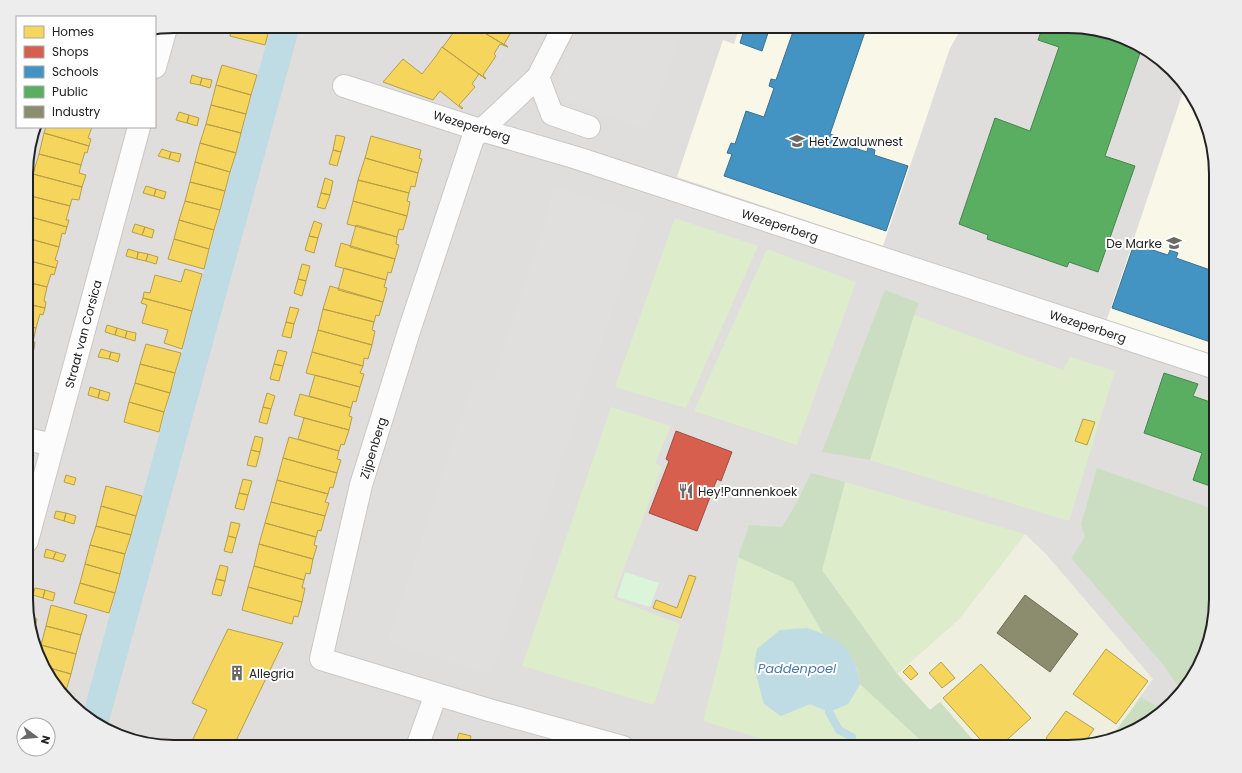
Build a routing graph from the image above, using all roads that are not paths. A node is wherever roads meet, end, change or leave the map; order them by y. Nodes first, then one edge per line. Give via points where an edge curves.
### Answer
1 (165, 33) edge
2 (560, 33) edge
3 (156, 63) edge
4 (538, 77) junction
5 (344, 86) dead end
6 (588, 127) dead end
7 (139, 128) edge
8 (481, 130) junction
9 (1209, 366) edge
10 (33, 440) edge
11 (53, 445) junction
12 (33, 519) edge
13 (436, 694) junction
14 (420, 740) edge
15 (598, 740) edge

1 - 3 street
2 - 4 street
4 - 6 street via 552,114
4 - 8 street
5 - 8 street, Wezeperberg
7 - 11 street, Straat van Corsica
8 - 9 street, Wezeperberg via 578,158
8 - 13 street, Zijpenberg via 473,138 411,323 364,478 321,659
10 - 11 street
11 - 12 street, Straat van Corsica
13 - 14 street
13 - 15 street, Zijpenberg

